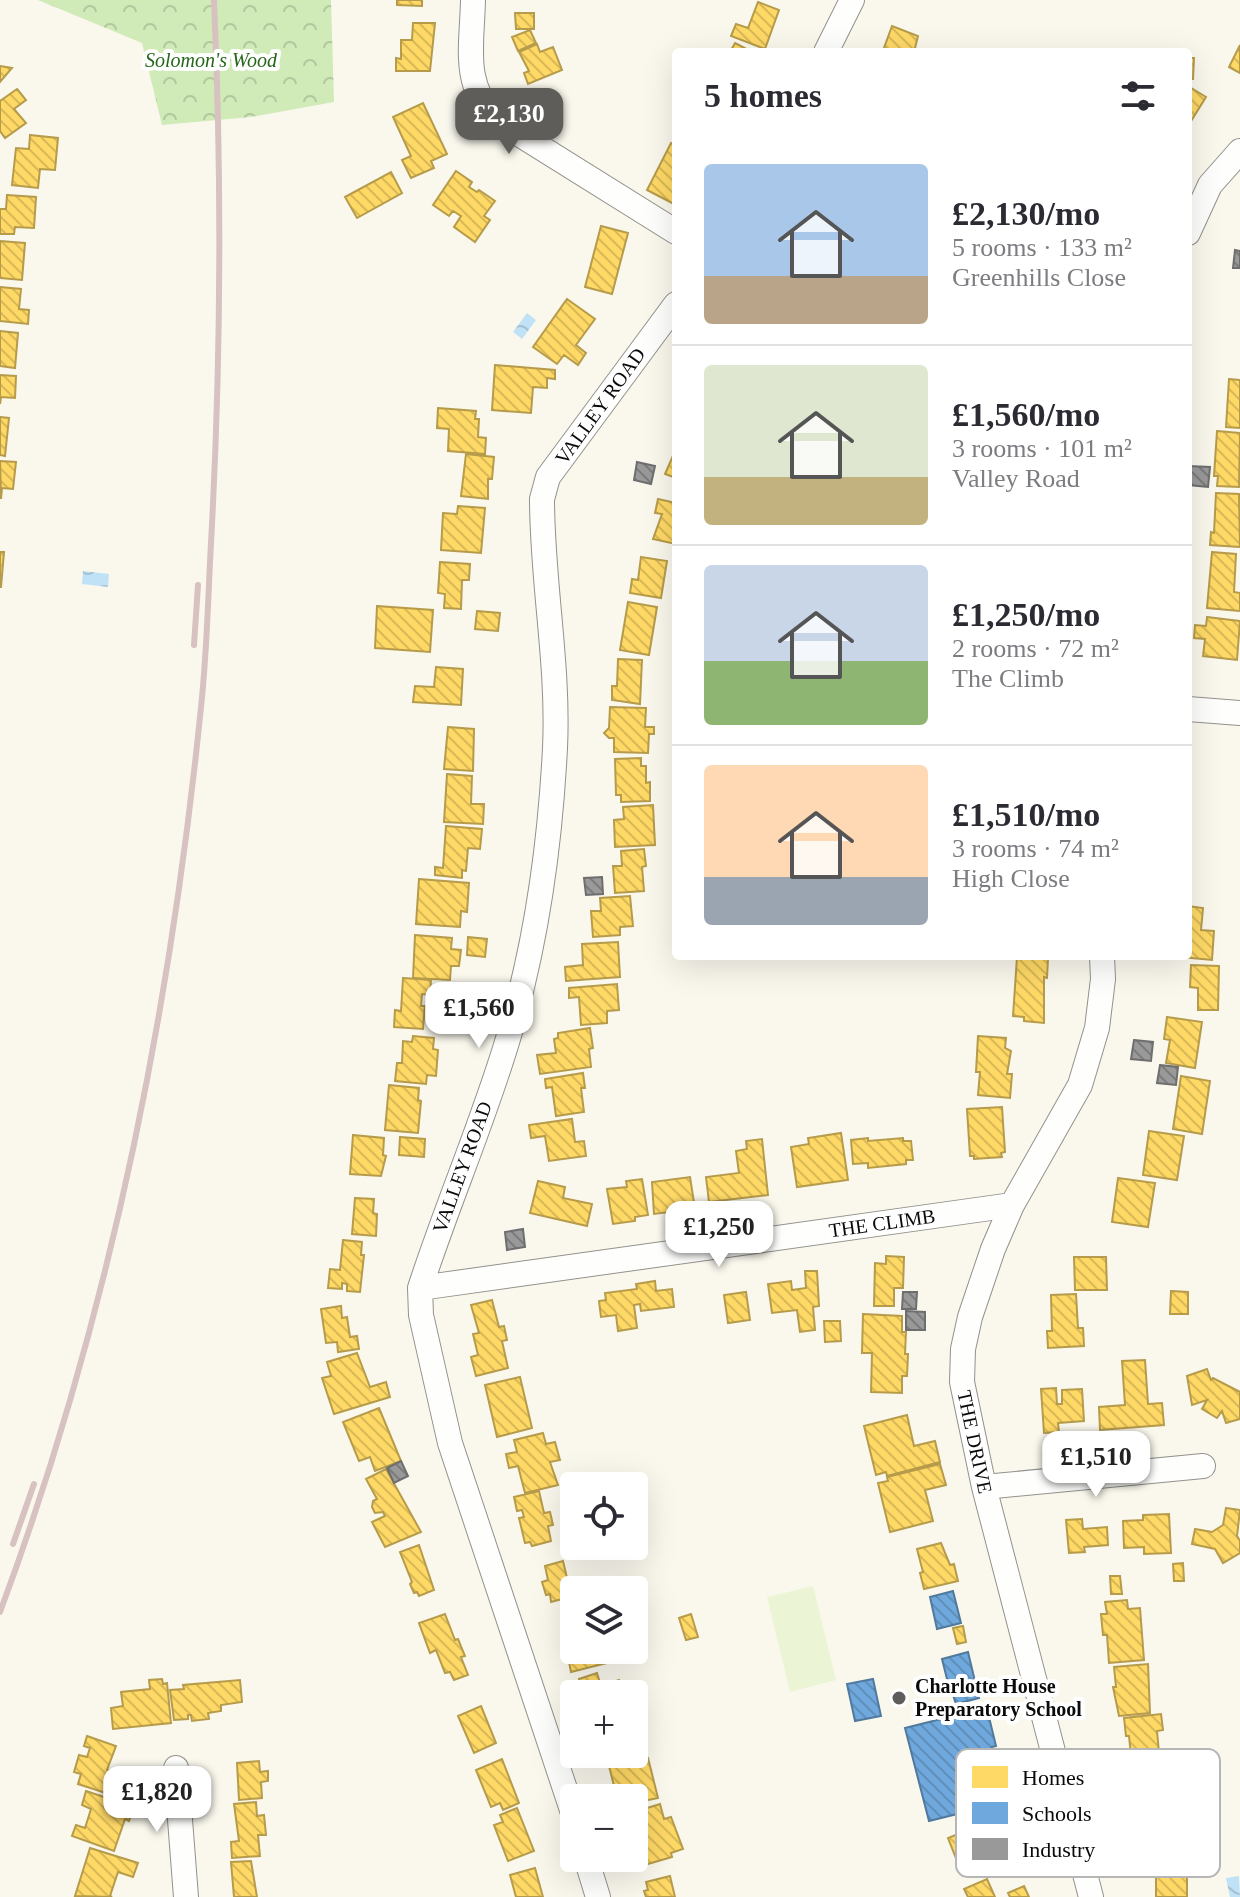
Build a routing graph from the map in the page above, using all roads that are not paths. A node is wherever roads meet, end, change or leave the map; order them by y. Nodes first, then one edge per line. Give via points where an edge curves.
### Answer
1 (473, 0) edge
2 (852, 0) edge
3 (828, 48) edge
4 (1240, 151) edge
5 (1192, 224) edge
6 (672, 230) edge
7 (672, 309) edge
8 (1192, 709) edge
9 (1240, 713) edge
10 (1102, 960) edge
11 (1012, 1205) junction
12 (420, 1288) junction
13 (1203, 1466) dead end
14 (984, 1487) junction
15 (1052, 1749) edge
16 (176, 1768) dead end
17 (563, 1784) edge
18 (590, 1872) edge
19 (1086, 1877) edge
20 (186, 1897) edge
21 (598, 1897) edge
22 (1091, 1897) edge

1 - 6 street via 471,75 480,102 495,119
2 - 3 street
4 - 5 street via 1210,185
7 - 12 street, VALLEY ROAD via 548,477 542,499 555,677 548,840 528,962 507,1040
8 - 9 street
10 - 11 street, THE DRIVE via 1097,1028 1080,1085
11 - 12 street, THE CLIMB
11 - 14 street, THE DRIVE via 963,1349 962,1382
12 - 17 street, VALLEY ROAD via 421,1315 450,1443
13 - 14 street
14 - 15 street, THE DRIVE
16 - 20 street
18 - 21 street
19 - 22 street, THE DRIVE

